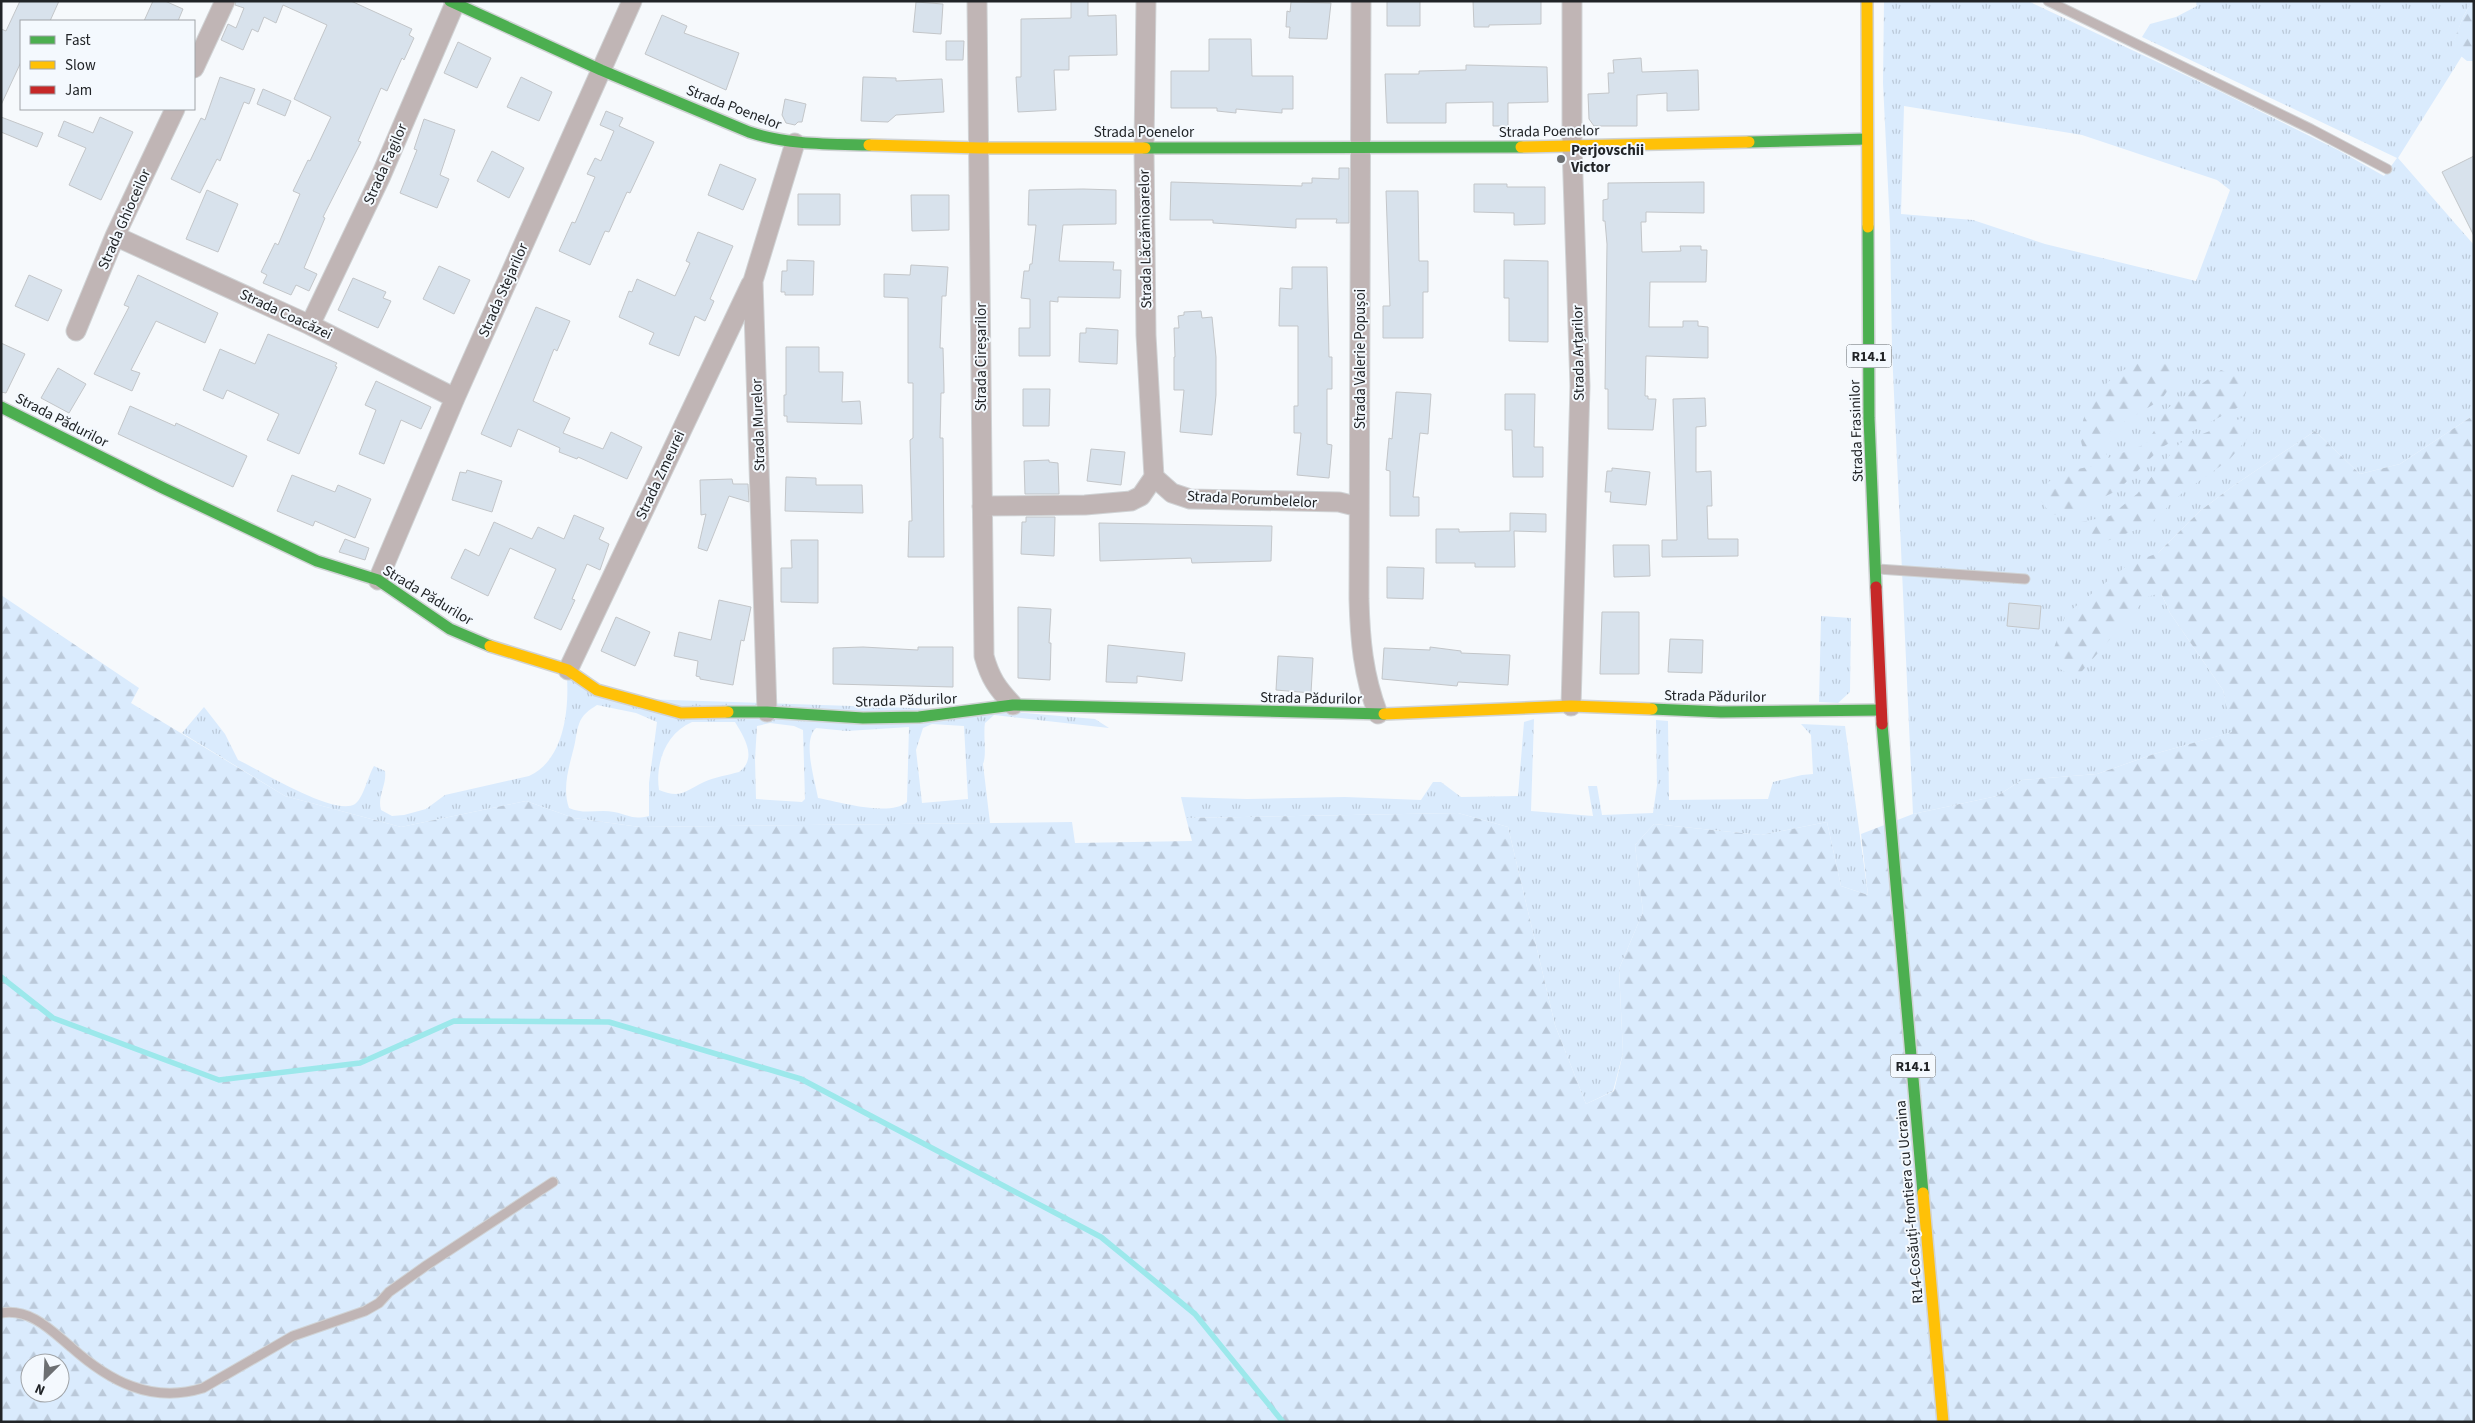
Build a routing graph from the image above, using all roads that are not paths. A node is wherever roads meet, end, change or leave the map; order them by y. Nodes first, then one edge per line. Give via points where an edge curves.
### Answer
1 (225, 1) edge
2 (632, 1) edge
3 (977, 1) edge
4 (1146, 1) edge
5 (1361, 1) edge
6 (1572, 1) edge
7 (1867, 1) edge
8 (2048, 1) edge
9 (454, 2) edge
10 (195, 66) edge
11 (601, 70) junction
12 (174, 110) edge
13 (1867, 139) junction
14 (795, 143) junction
15 (1144, 147) junction
16 (1362, 147) junction
17 (1572, 147) junction
18 (980, 148) junction
19 (2387, 169) dead end
20 (115, 236) junction
21 (753, 280) junction
22 (310, 325) junction
23 (76, 331) dead end
24 (455, 398) junction
25 (1, 407) edge
26 (1154, 478) junction
27 (982, 506) junction
28 (1359, 507) junction
29 (1875, 569) junction
30 (2025, 579) dead end
31 (378, 580) junction
32 (568, 670) junction
33 (1013, 704) junction
34 (1571, 706) junction
35 (1881, 710) junction
36 (767, 712) junction
37 (1378, 714) junction
38 (554, 1182) dead end
39 (1, 1313) edge
40 (1943, 1422) edge

1 - 10 street
2 - 11 street, Strada Stejarilor
3 - 18 street, Strada Cireșarilor
4 - 15 street, Strada Lăcrămioarelor
5 - 16 street, Strada Valerie Popușoi
6 - 17 street, Strada Arțarilor
7 - 13 street, Strada Frasinilor / R14.1
8 - 19 lane via 2311,128
9 - 11 street, Strada Poenelor
9 - 22 street, Strada Fagilor via 380,178
11 - 14 street, Strada Poenelor via 749,132
11 - 24 street, Strada Stejarilor
12 - 20 street, Strada Ghioceilor
13 - 17 street, Strada Poenelor
13 - 29 street, Strada Frasinilor / R14.1 via 1869,418
14 - 18 street, Strada Poenelor
14 - 21 street, Strada Murelor
15 - 16 street, Strada Poenelor
15 - 18 street, Strada Poenelor
15 - 26 street, Strada Lăcrămioarelor via 1146,335
16 - 17 street, Strada Poenelor
16 - 28 street, Strada Valerie Popușoi
17 - 34 street, Strada Arțarilor via 1580,386
18 - 27 street, Strada Cireșarilor
20 - 22 street, Strada Coacăzei
20 - 23 street, Strada Ghioceilor
21 - 32 street, Strada Zmeurei
21 - 36 street, Strada Murelor
22 - 24 street, Strada Coacăzei
24 - 31 street, Strada Stejarilor
25 - 31 street, Strada Pădurilor via 317,560
26 - 27 street via 1141,496 1131,501
26 - 28 street, Strada Porumbelelor via 1172,493 1190,498 1339,502
27 - 33 street, Strada Cireșarilor via 984,656 990,676
28 - 37 street, Strada Valerie Popușoi via 1361,652 1368,689
29 - 30 lane
29 - 35 street, Strada Frasinilor / R14.1
31 - 32 street, Strada Pădurilor via 450,629 518,656
32 - 36 street, Strada Pădurilor via 597,690 681,713
33 - 36 street, Strada Pădurilor via 919,717 863,718
33 - 37 street, Strada Pădurilor via 1195,712
34 - 35 street, Strada Pădurilor via 1721,712
34 - 37 street, Strada Pădurilor
35 - 40 street, R14-Cosăuți-frontiera cu Ucraina / R14.1
38 - 39 lane via 427,1265 379,1303 293,1336 203,1388 188,1392 170,1395 118,1382 72,1349 45,1324 27,1316

